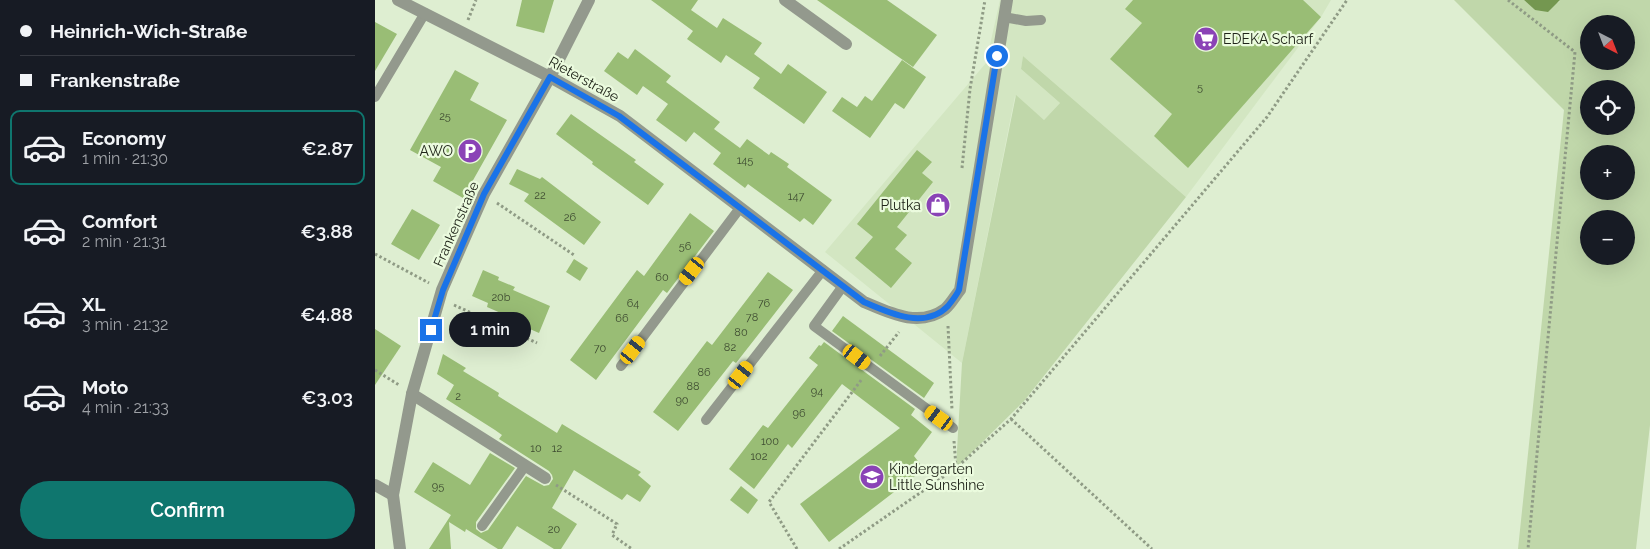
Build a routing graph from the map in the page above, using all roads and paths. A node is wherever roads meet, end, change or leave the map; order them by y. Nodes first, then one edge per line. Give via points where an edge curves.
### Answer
1 (398, 0) edge
2 (476, 0) edge
3 (589, 0) edge
4 (785, 0) edge
5 (1007, 0) edge
6 (1347, 0) edge
7 (1508, 0) edge
8 (425, 12) junction
9 (1004, 17) junction
10 (1041, 20) dead end
11 (464, 32) junction
12 (846, 44) dead end
13 (550, 77) junction
14 (375, 98) edge
15 (484, 194) junction
16 (740, 208) junction
17 (375, 254) edge
18 (574, 255) dead end
19 (823, 270) junction
20 (843, 286) junction
21 (441, 294) junction
22 (947, 307) junction
23 (911, 318) junction
24 (537, 342) dead end
25 (621, 366) dead end
26 (871, 368) junction
27 (375, 370) edge
28 (412, 394) junction
29 (1011, 419) junction
30 (706, 420) dead end
31 (953, 428) junction
32 (525, 466) junction
33 (956, 468) junction
34 (545, 478) joint
35 (375, 485) edge
36 (393, 495) junction
37 (482, 526) dead end
38 (400, 549) edge
39 (632, 549) edge
40 (797, 549) edge
41 (839, 549) edge
42 (1152, 549) edge
43 (1528, 549) edge

1 - 8 street, Rieterstraße
2 - 11 path
3 - 13 street, Frankenstraße
4 - 12 street
5 - 9 street
6 - 29 path via 1267,117
7 - 43 path via 1575,52
8 - 11 street, Rieterstraße
8 - 14 lane
9 - 10 lane
9 - 22 street via 959,290
11 - 13 street, Rieterstraße
13 - 15 street, Frankenstraße
13 - 16 street, Rieterstraße via 619,116
15 - 18 path
15 - 21 street, Frankenstraße
16 - 19 street, Rieterstraße
16 - 25 lane
17 - 21 path
19 - 20 street, Rieterstraße
19 - 30 lane
20 - 23 street, Rieterstraße via 864,302 893,315
20 - 26 lane via 814,326
21 - 24 path
21 - 28 street, Frankenstraße
22 - 23 street, Rieterstraße via 934,316
22 - 31 path
23 - 26 path
26 - 31 lane
26 - 40 path via 769,502
27 - 28 path
28 - 32 street
28 - 36 street, Frankenstraße
29 - 33 path
29 - 42 path
31 - 33 path
32 - 34 street
32 - 37 lane
33 - 41 path
34 - 39 path via 617,524 612,535
35 - 36 street
36 - 38 street, Frankenstraße

